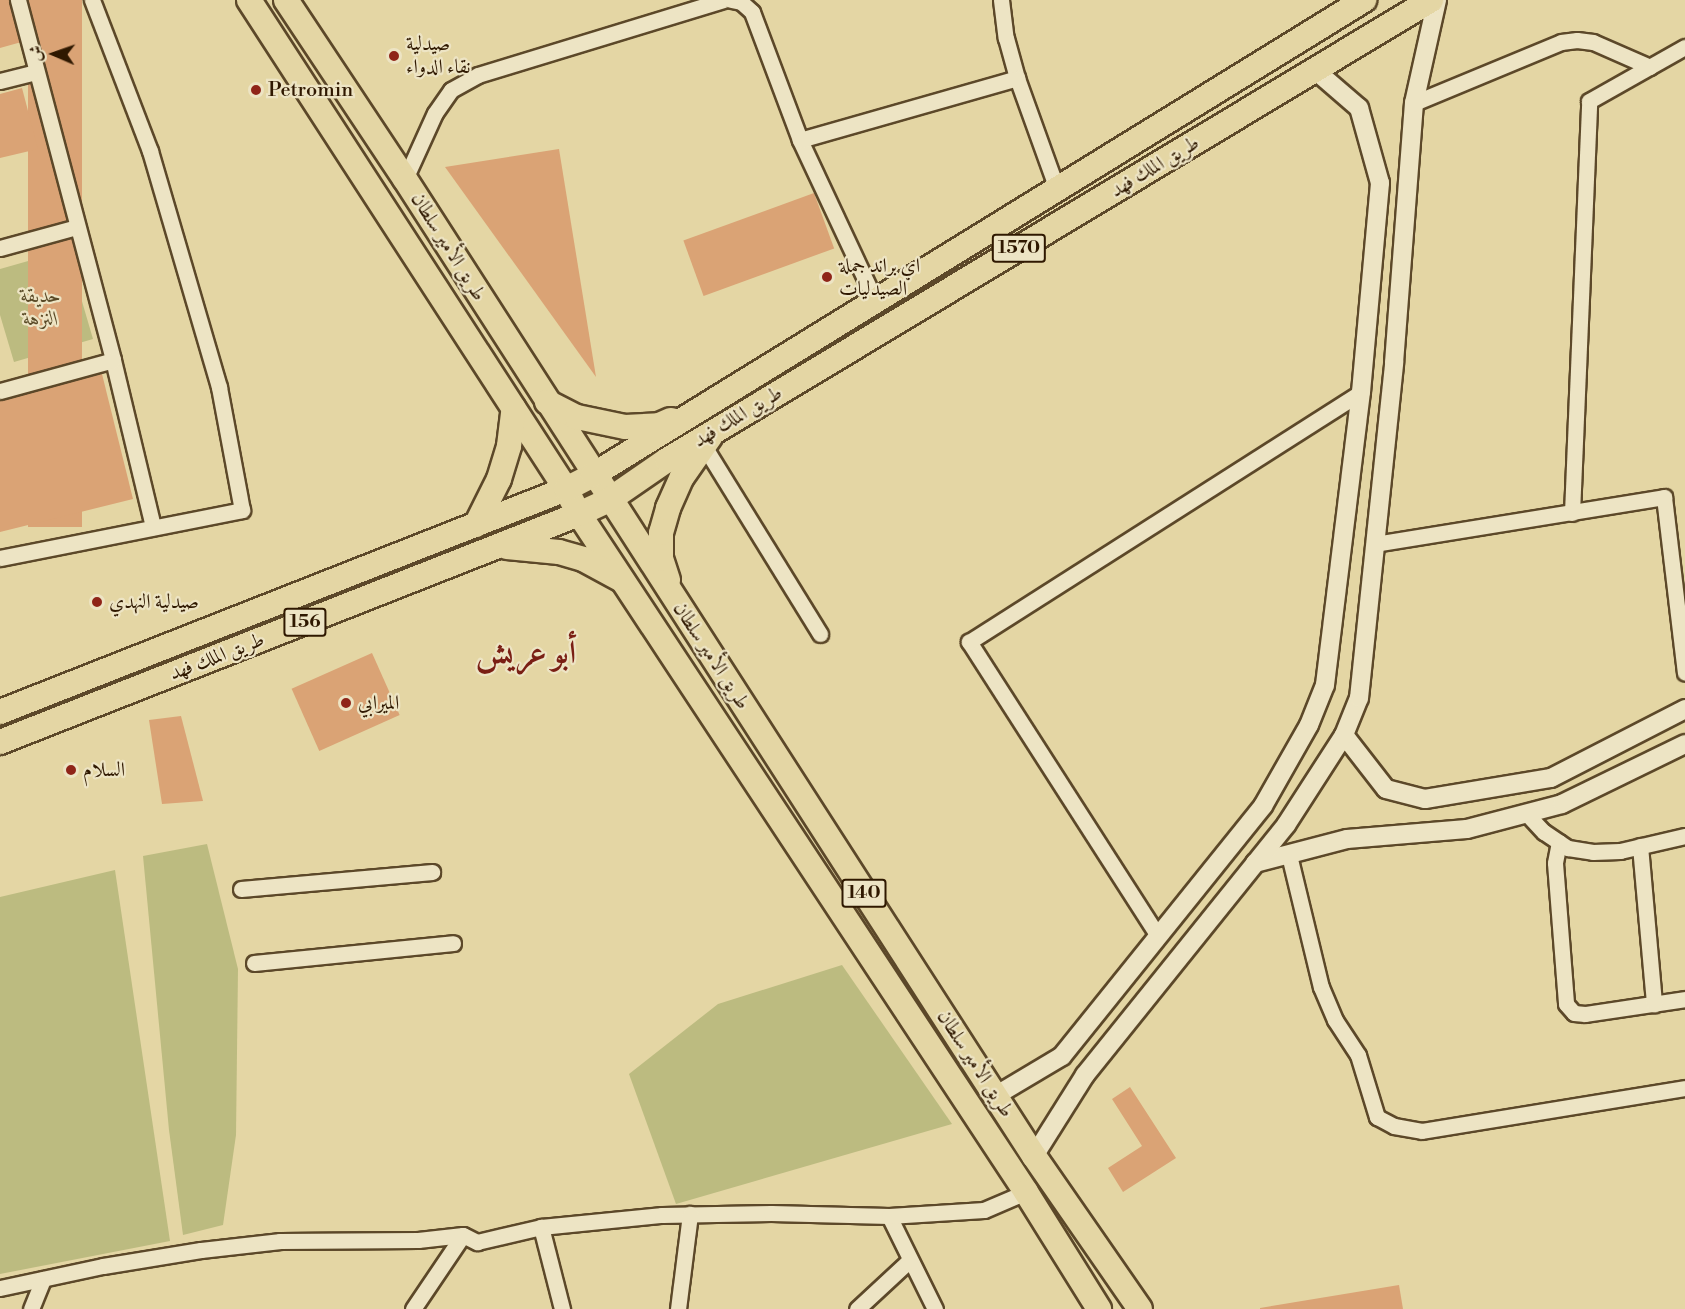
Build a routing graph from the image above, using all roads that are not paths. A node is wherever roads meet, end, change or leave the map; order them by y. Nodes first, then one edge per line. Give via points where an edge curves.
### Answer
1 (18, 0) edge
2 (92, 0) edge
3 (249, 0) edge
4 (286, 0) edge
5 (723, 0) edge
6 (731, 0) edge
7 (1001, 0) edge
8 (1364, 0) edge
9 (1431, 0) edge
10 (1437, 0) edge
11 (1685, 47) edge
12 (1650, 67) junction
13 (1315, 70) junction
14 (36, 72) junction
15 (1017, 78) junction
16 (0, 81) edge
17 (1414, 103) junction
18 (800, 140) junction
19 (405, 179) junction
20 (1057, 189) junction
21 (77, 227) junction
22 (0, 248) edge
23 (875, 300) junction
24 (113, 360) junction
25 (0, 391) edge
26 (1361, 392) junction
27 (1390, 394) junction
28 (546, 401) junction
29 (514, 408) junction
30 (696, 411) junction
31 (709, 439) junction
32 (593, 475) junction
33 (566, 489) junction
34 (609, 500) junction
35 (1572, 513) junction
36 (579, 514) junction
37 (476, 525) junction
38 (153, 527) junction
39 (1375, 544) junction
40 (496, 547) junction
41 (0, 558) edge
42 (624, 581) junction
43 (674, 600) junction
44 (820, 634) dead end
45 (1685, 673) edge
46 (1685, 709) edge
47 (0, 712) edge
48 (1344, 735) junction
49 (0, 742) edge
50 (1685, 744) edge
51 (1526, 813) junction
52 (1685, 836) edge
53 (1559, 842) junction
54 (1640, 846) junction
55 (1289, 855) junction
56 (1255, 863) junction
57 (432, 872) dead end
58 (241, 889) dead end
59 (1158, 936) junction
60 (453, 944) dead end
61 (254, 963) dead end
62 (1113, 993) junction
63 (1685, 999) edge
64 (1654, 1004) junction
65 (1136, 1012) junction
66 (1685, 1088) edge
67 (995, 1096) junction
68 (1034, 1155) junction
69 (1026, 1192) junction
70 (690, 1214) junction
71 (889, 1216) junction
72 (541, 1227) junction
73 (463, 1235) junction
74 (910, 1260) junction
75 (43, 1279) junction
76 (0, 1288) edge
77 (419, 1306) edge
78 (31, 1309) edge
79 (562, 1309) edge
80 (678, 1309) edge
81 (857, 1309) edge
82 (935, 1309) edge
83 (1099, 1309) edge
84 (1140, 1309) edge

1 - 14 street
2 - 38 street via 150,151 219,387 242,510
3 - 29 highway, طريق الأمير سلطان
4 - 19 highway, طريق الأمير سلطان
5 - 19 street via 478,75 451,90 435,113
6 - 18 street via 741,2 752,12
7 - 15 street
8 - 20 highway, طريق الملك فهد / 1570
9 - 13 highway, طريق الملك فهد / 1570
10 - 17 street
11 - 12 street
12 - 17 street via 1593,42 1561,42
12 - 35 street via 1589,101
13 - 26 street via 1359,108 1380,183
13 - 31 highway, طريق الملك فهد / 1570
14 - 16 street
14 - 21 street
15 - 18 street
15 - 20 street
17 - 27 street
18 - 23 street
19 - 28 highway, طريق الأمير سلطان
20 - 23 highway, طريق الملك فهد / 1570
21 - 22 street
21 - 24 street
23 - 30 highway, طريق الملك فهد / 1570
24 - 25 street
24 - 38 street
26 - 27 street
26 - 59 street via 1325,685 1309,725 1263,806
26 - 59 street via 969,642
27 - 39 street
28 - 30 highway via 577,417 625,427 659,425
28 - 32 highway, طريق الأمير سلطان
29 - 33 highway, طريق الأمير سلطان
29 - 37 highway via 499,479
30 - 32 highway, طريق الملك فهد / 1570
31 - 34 highway, طريق الملك فهد / 1570
31 - 43 highway via 682,477 662,533 661,560
31 - 44 street
32 - 33 highway, طريق الملك فهد / 156
32 - 34 highway, طريق الأمير سلطان / 140
33 - 36 highway, طريق الأمير سلطان / 140
33 - 37 highway, طريق الملك فهد / 156
34 - 36 highway, طريق الملك فهد / 156
34 - 43 highway, طريق الأمير سلطان / 140
35 - 39 street
35 - 45 street via 1664,497
36 - 40 highway, طريق الملك فهد / 156
36 - 42 highway, طريق الأمير سلطان / 140
37 - 47 highway, طريق الملك فهد / 156
38 - 41 street
39 - 48 street via 1359,698
40 - 42 highway via 559,552 583,559
40 - 49 highway, طريق الملك فهد / 156
42 - 69 highway, طريق الأمير سلطان / 140
43 - 67 highway, طريق الأمير سلطان / 140
46 - 48 street via 1551,778 1425,799 1386,789
48 - 56 street via 1286,825
50 - 51 street via 1562,804
51 - 53 street
51 - 55 street via 1467,829 1347,839
52 - 54 street
53 - 54 street via 1568,848 1593,852
53 - 64 street via 1555,863 1566,1004 1574,1013 1586,1014
54 - 64 street
55 - 56 street
55 - 66 street via 1321,987 1335,1020 1358,1055 1377,1117 1394,1126 1422,1131
56 - 65 street
57 - 58 street
59 - 62 street
60 - 61 street
62 - 65 street
62 - 67 street via 1062,1056
63 - 64 street
65 - 68 street via 1085,1075
67 - 68 highway, طريق الأمير سلطان / 140
68 - 84 highway, طريق الأمير سلطان / 140
69 - 71 street via 984,1210
69 - 83 highway, طريق الأمير سلطان / 140
70 - 71 street
70 - 72 street
70 - 80 street
71 - 74 street
72 - 73 street via 477,1242
72 - 79 street
73 - 75 street via 418,1240 280,1241 201,1250
73 - 77 street
74 - 81 street
74 - 82 street
75 - 76 street
75 - 78 street

